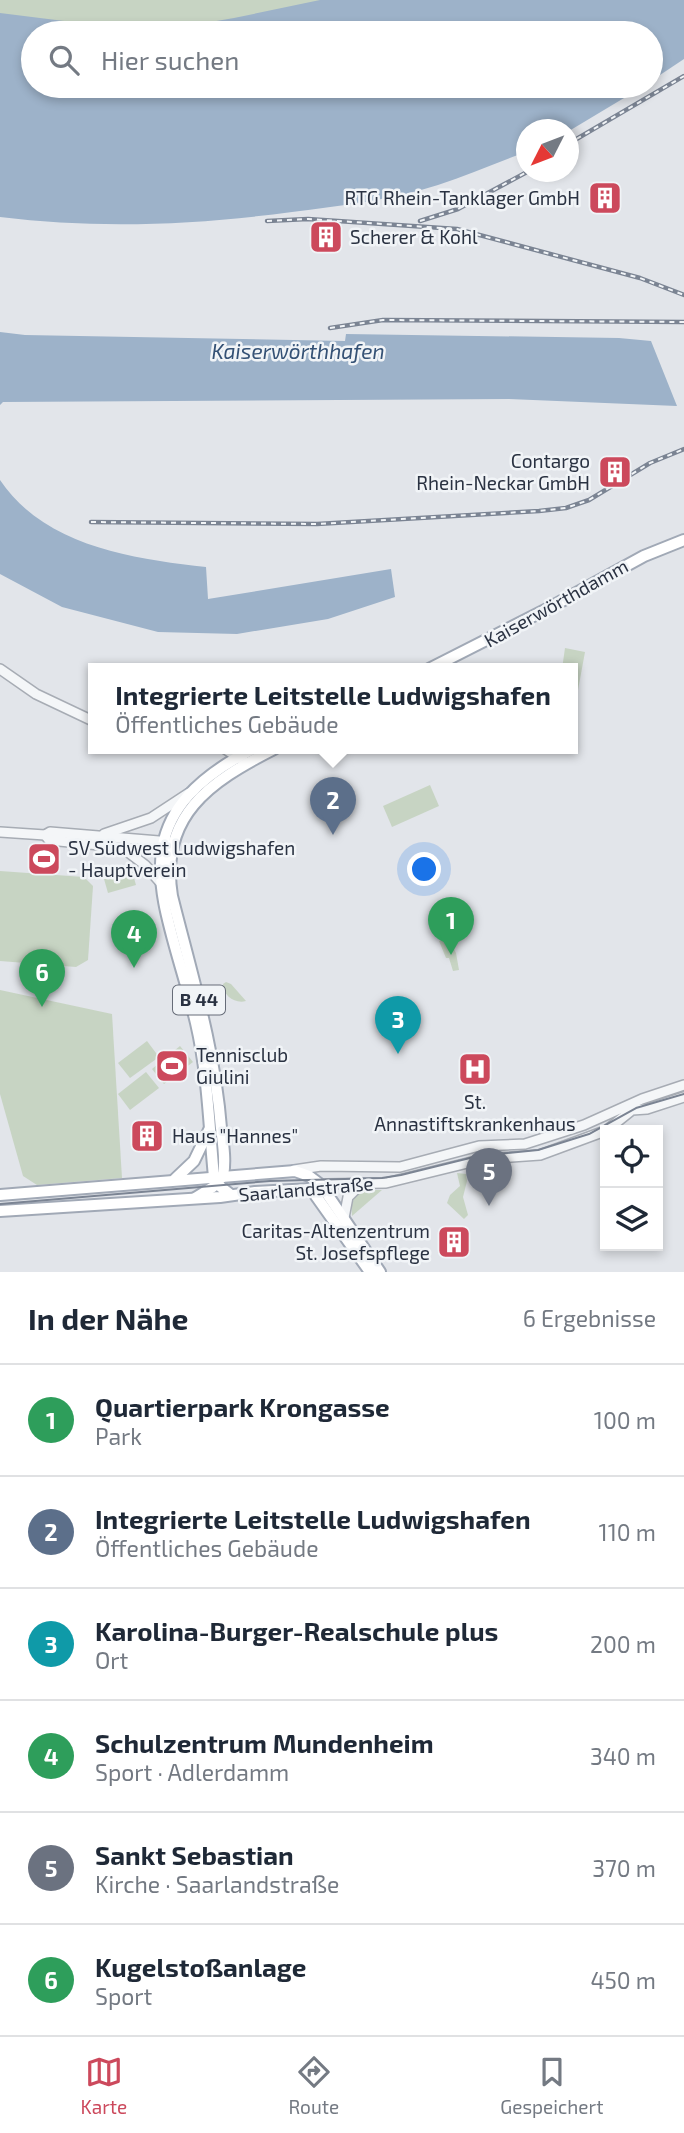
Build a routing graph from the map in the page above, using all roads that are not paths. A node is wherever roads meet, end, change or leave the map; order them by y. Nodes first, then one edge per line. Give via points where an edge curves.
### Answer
1 (684, 540) edge
2 (684, 547) edge
3 (442, 663) edge
4 (455, 663) edge
5 (0, 669) edge
6 (88, 719) edge
7 (244, 754) edge
8 (193, 790) junction
9 (0, 832) edge
10 (45, 835) junction
11 (96, 836) junction
12 (167, 846) junction
13 (120, 847) junction
14 (160, 882) junction
15 (684, 1086) edge
16 (684, 1097) edge
17 (613, 1125) edge
18 (210, 1127) junction
19 (600, 1133) edge
20 (223, 1149) junction
21 (332, 1169) junction
22 (297, 1172) junction
23 (253, 1173) junction
24 (218, 1179) junction
25 (173, 1181) junction
26 (362, 1183) junction
27 (316, 1185) junction
28 (0, 1195) edge
29 (231, 1195) junction
30 (195, 1198) junction
31 (0, 1211) edge
32 (344, 1218) junction
33 (370, 1272) edge
34 (380, 1272) edge

1 - 3 main road, Kaiserwörthdamm via 643,556
2 - 4 main road, Kaiserwörthdamm via 646,561
5 - 6 street via 36,694
7 - 8 main road, B 44
7 - 12 main road, B 44 via 195,802
8 - 11 street via 139,823
8 - 12 main road, B 44 via 175,813
9 - 10 street
10 - 11 street
10 - 13 street via 49,840
11 - 12 street
12 - 13 street
12 - 14 main road, B 44
12 - 20 main road, B 44 via 172,896 213,1063
13 - 14 street
14 - 18 main road, B 44 via 202,1053
15 - 21 street, Saarlandstraße via 525,1144 479,1146 400,1167
16 - 17 street, Saarlandstraße via 629,1111
18 - 24 main road, B 44
18 - 25 main road via 194,1161
19 - 26 street, Saarlandstraße via 540,1155 494,1157 404,1180
20 - 23 main road via 232,1164
20 - 24 main road, B 44
21 - 22 street, Saarlandstraße via 310,1167
21 - 27 street
22 - 23 main road, Saarlandstraße
22 - 27 main road
23 - 24 main road, Saarlandstraße
24 - 25 main road, Saarlandstraße
24 - 29 main road
24 - 30 main road
25 - 28 main road, Saarlandstraße
26 - 27 street, Saarlandstraße
26 - 32 street via 348,1196
27 - 29 main road, Saarlandstraße
27 - 32 main road
27 - 33 main road
29 - 30 main road, Saarlandstraße
30 - 31 main road, Saarlandstraße
32 - 34 main road

